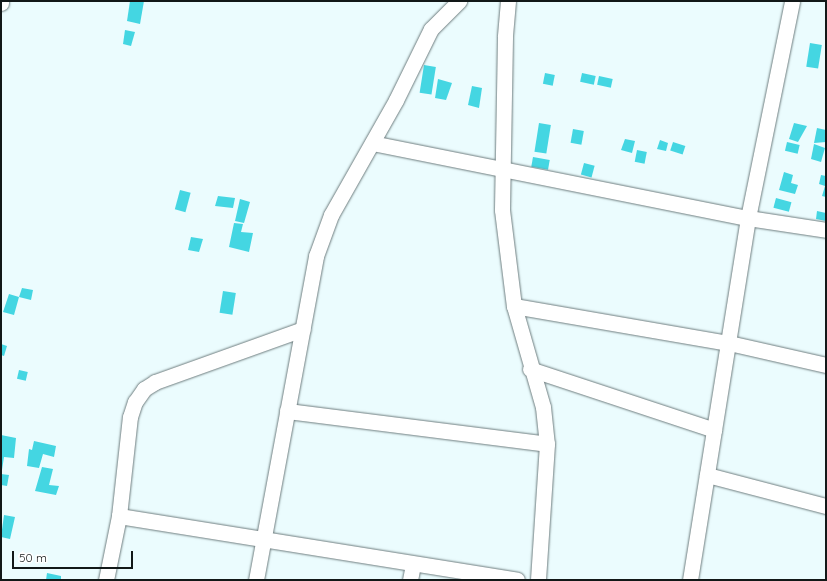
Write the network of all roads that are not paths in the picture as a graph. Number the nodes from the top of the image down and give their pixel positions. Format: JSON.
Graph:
{"nodes":[{"id":1,"x":459,"y":1,"type":"edge"},
{"id":2,"x":508,"y":1,"type":"edge"},
{"id":3,"x":792,"y":1,"type":"edge"},
{"id":4,"x":372,"y":143,"type":"junction"},
{"id":5,"x":504,"y":170,"type":"junction"},
{"id":6,"x":748,"y":218,"type":"junction"},
{"id":7,"x":826,"y":230,"type":"edge"},
{"id":8,"x":514,"y":306,"type":"junction"},
{"id":9,"x":303,"y":328,"type":"junction"},
{"id":10,"x":729,"y":343,"type":"junction"},
{"id":11,"x":826,"y":365,"type":"edge"},
{"id":12,"x":530,"y":369,"type":"junction"},
{"id":13,"x":287,"y":411,"type":"junction"},
{"id":14,"x":714,"y":430,"type":"junction"},
{"id":15,"x":547,"y":444,"type":"junction"},
{"id":16,"x":706,"y":475,"type":"junction"},
{"id":17,"x":826,"y":506,"type":"edge"},
{"id":18,"x":119,"y":516,"type":"junction"},
{"id":19,"x":262,"y":540,"type":"junction"},
{"id":20,"x":413,"y":564,"type":"junction"},
{"id":21,"x":106,"y":580,"type":"edge"},
{"id":22,"x":256,"y":580,"type":"edge"},
{"id":23,"x":410,"y":580,"type":"edge"},
{"id":24,"x":518,"y":580,"type":"edge"},
{"id":25,"x":538,"y":580,"type":"edge"},
{"id":26,"x":690,"y":580,"type":"edge"}],
"edges":[{"from":1,"to":4,"type":"street"},
{"from":2,"to":5,"type":"street"},
{"from":3,"to":6,"type":"street"},
{"from":4,"to":5,"type":"street"},
{"from":4,"to":9,"type":"street"},
{"from":5,"to":6,"type":"street"},
{"from":5,"to":8,"type":"street"},
{"from":6,"to":7,"type":"street"},
{"from":6,"to":10,"type":"street"},
{"from":8,"to":10,"type":"street"},
{"from":8,"to":12,"type":"street"},
{"from":9,"to":13,"type":"street"},
{"from":9,"to":18,"type":"street"},
{"from":10,"to":11,"type":"street"},
{"from":10,"to":14,"type":"street"},
{"from":12,"to":14,"type":"street"},
{"from":12,"to":15,"type":"street"},
{"from":13,"to":15,"type":"street"},
{"from":13,"to":19,"type":"street"},
{"from":14,"to":16,"type":"street"},
{"from":15,"to":25,"type":"street"},
{"from":16,"to":17,"type":"street"},
{"from":16,"to":26,"type":"street"},
{"from":18,"to":19,"type":"street"},
{"from":18,"to":21,"type":"street"},
{"from":19,"to":20,"type":"street"},
{"from":19,"to":22,"type":"street"},
{"from":20,"to":23,"type":"street"},
{"from":20,"to":24,"type":"street"}]}
